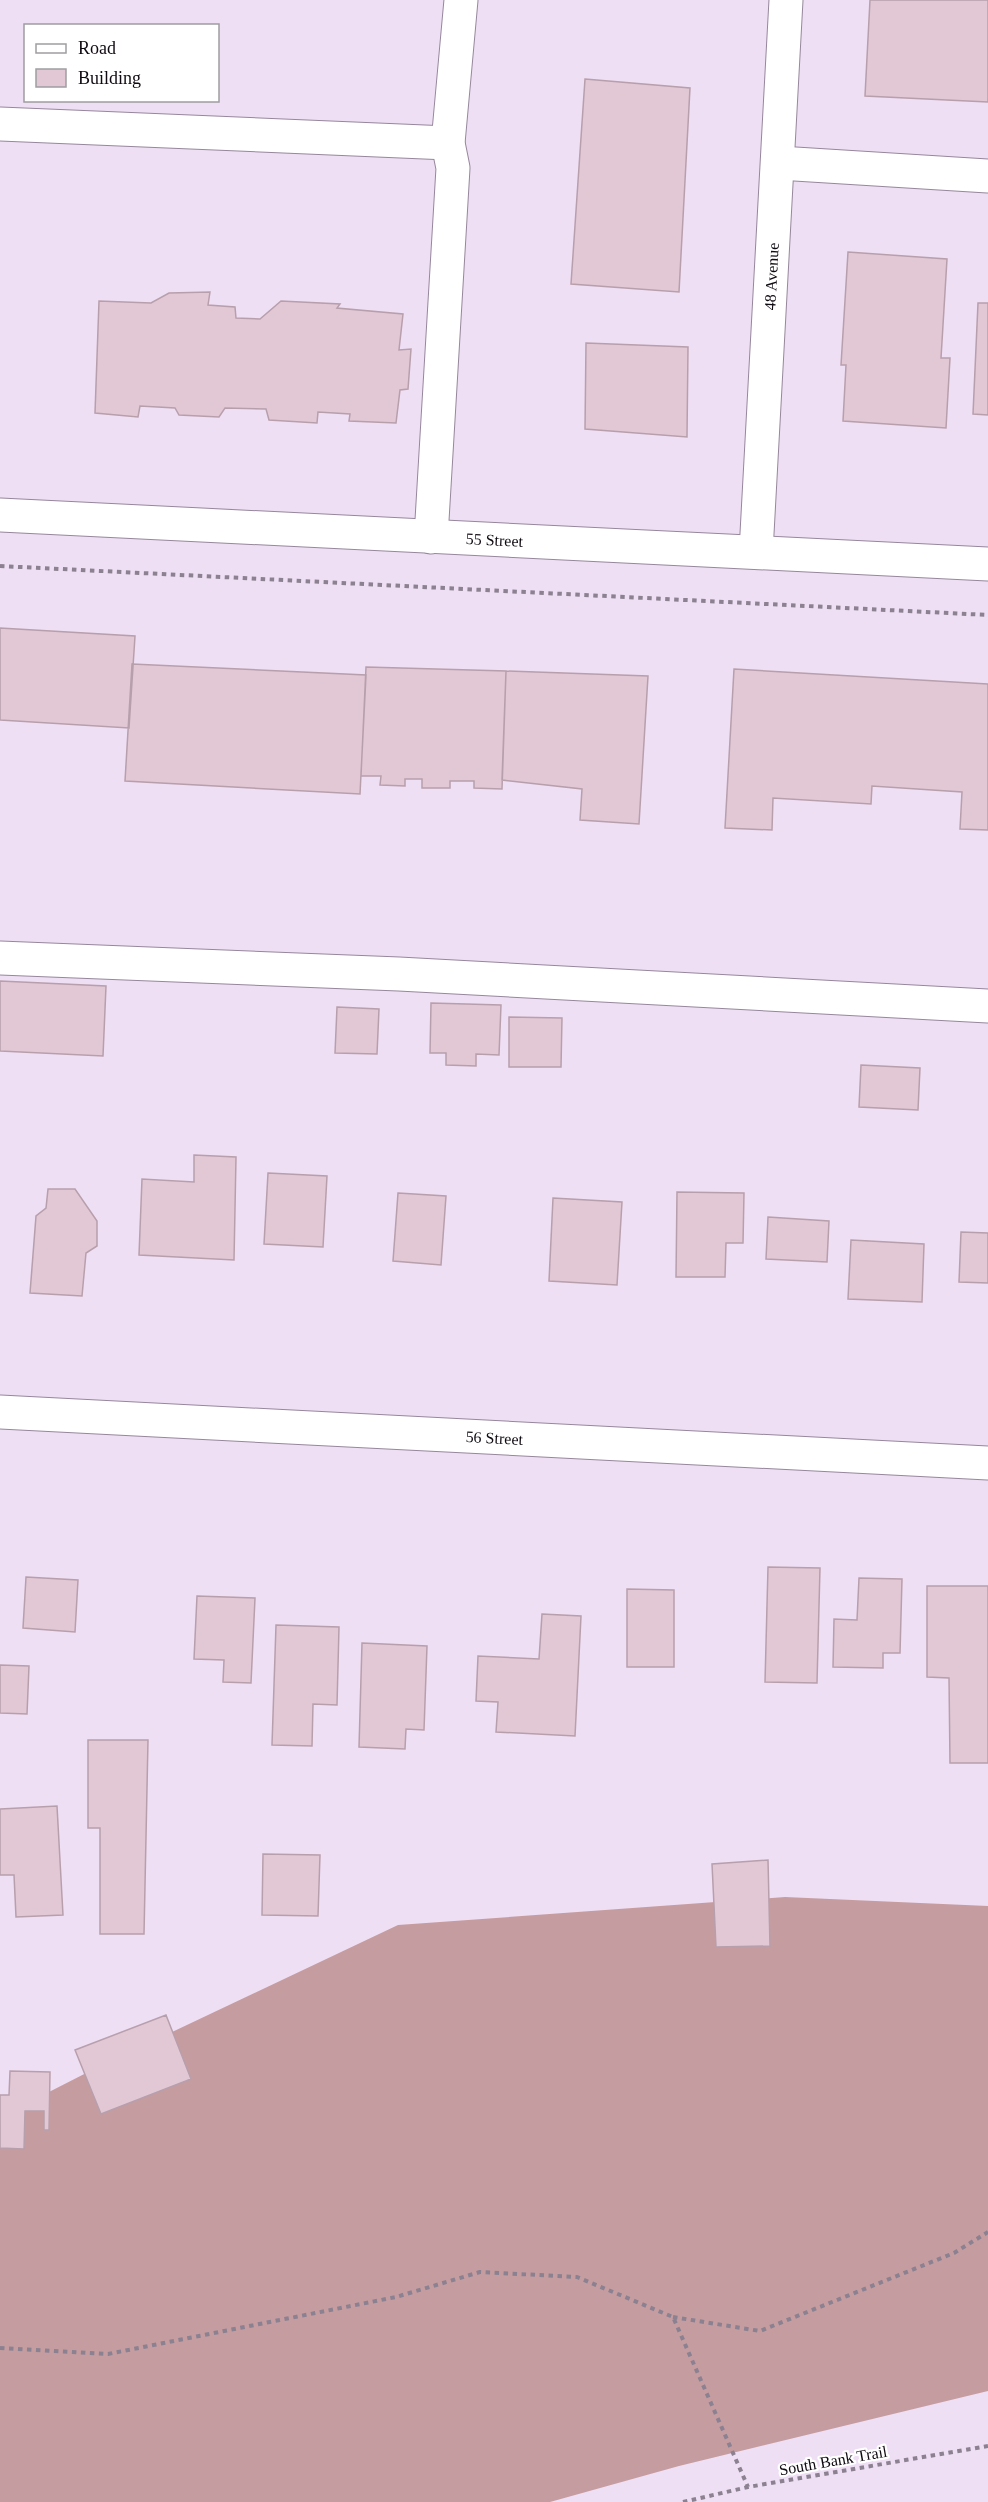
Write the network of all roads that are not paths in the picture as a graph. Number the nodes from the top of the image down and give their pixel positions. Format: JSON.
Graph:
{"nodes":[{"id":1,"x":461,"y":0,"type":"edge"},
{"id":2,"x":786,"y":0,"type":"edge"},
{"id":3,"x":0,"y":124,"type":"edge"},
{"id":4,"x":448,"y":143,"type":"junction"},
{"id":5,"x":778,"y":163,"type":"junction"},
{"id":6,"x":988,"y":176,"type":"edge"},
{"id":7,"x":0,"y":515,"type":"edge"},
{"id":8,"x":431,"y":537,"type":"junction"},
{"id":9,"x":756,"y":552,"type":"junction"},
{"id":10,"x":988,"y":564,"type":"edge"},
{"id":11,"x":0,"y":958,"type":"edge"},
{"id":12,"x":988,"y":1006,"type":"edge"},
{"id":13,"x":0,"y":1412,"type":"edge"},
{"id":14,"x":988,"y":1463,"type":"edge"}],
"edges":[{"from":1,"to":4,"type":"street"},
{"from":2,"to":5,"type":"street","name":"48 Avenue"},
{"from":3,"to":4,"type":"street"},
{"from":4,"to":8,"type":"street"},
{"from":5,"to":6,"type":"street"},
{"from":5,"to":9,"type":"street","name":"48 Avenue"},
{"from":7,"to":8,"type":"street","name":"55 Street"},
{"from":8,"to":9,"type":"street","name":"55 Street"},
{"from":9,"to":10,"type":"street","name":"55 Street"},
{"from":11,"to":12,"type":"street"},
{"from":13,"to":14,"type":"street","name":"56 Street"}]}
